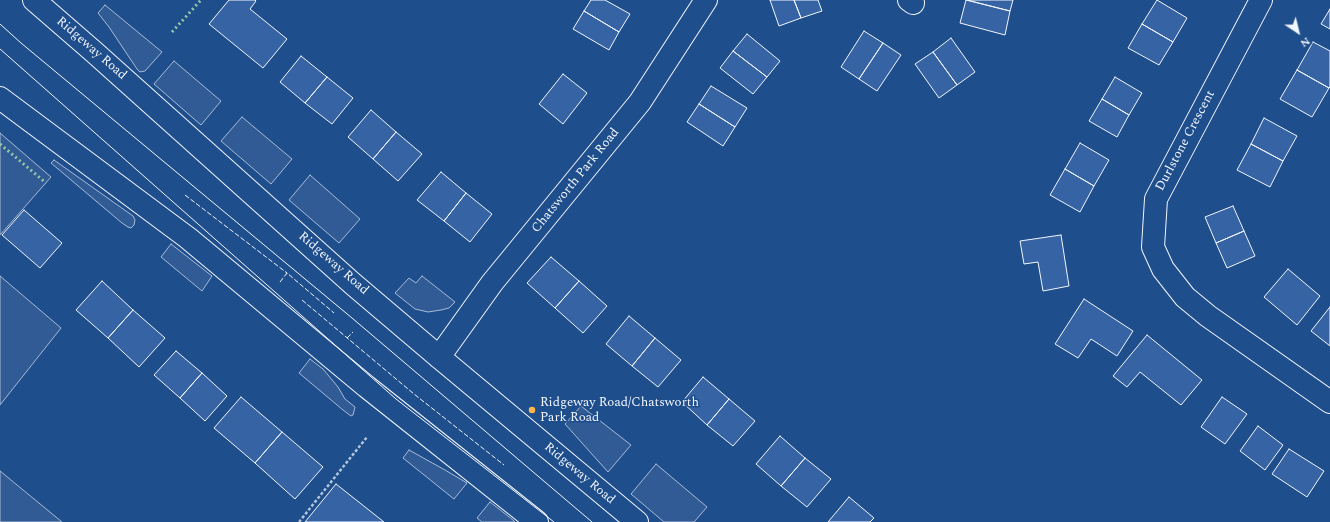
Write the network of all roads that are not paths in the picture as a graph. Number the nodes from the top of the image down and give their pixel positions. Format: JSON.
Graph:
{"nodes":[{"id":1,"x":34,"y":0,"type":"edge"},
{"id":2,"x":706,"y":0,"type":"edge"},
{"id":3,"x":1261,"y":0,"type":"edge"},
{"id":4,"x":0,"y":98,"type":"edge"},
{"id":5,"x":438,"y":357,"type":"junction"},
{"id":6,"x":1330,"y":402,"type":"edge"},
{"id":7,"x":537,"y":522,"type":"edge"},
{"id":8,"x":637,"y":522,"type":"edge"}],
"edges":[{"from":1,"to":5,"type":"main road","name":"Ridgeway Road"},
{"from":2,"to":5,"type":"main road","name":"Chatsworth Park Road"},
{"from":3,"to":6,"type":"main road","name":"Durlstone Crescent"},
{"from":4,"to":7,"type":"main road"},
{"from":5,"to":8,"type":"main road","name":"Ridgeway Road"}]}
